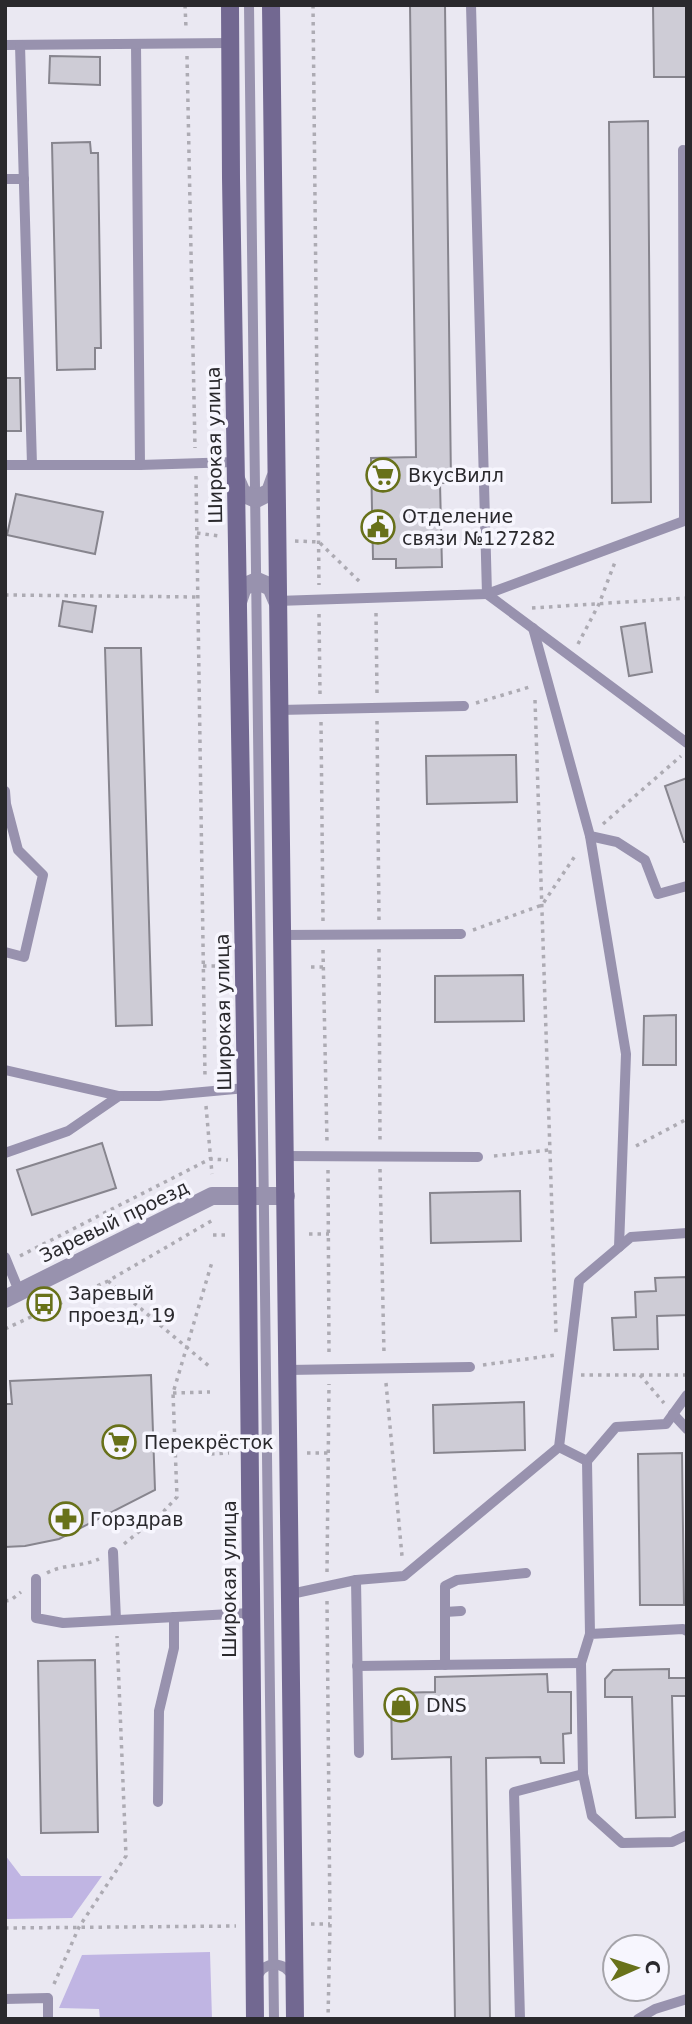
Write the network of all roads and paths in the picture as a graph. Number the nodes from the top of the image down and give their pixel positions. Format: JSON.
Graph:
{"nodes":[{"id":1,"x":185,"y":5,"type":"edge"},
{"id":2,"x":230,"y":5,"type":"edge"},
{"id":3,"x":249,"y":5,"type":"edge"},
{"id":4,"x":271,"y":5,"type":"edge"},
{"id":5,"x":313,"y":5,"type":"edge"},
{"id":6,"x":471,"y":5,"type":"edge"},
{"id":7,"x":187,"y":43,"type":"junction"},
{"id":8,"x":230,"y":43,"type":"junction"},
{"id":9,"x":136,"y":44,"type":"junction"},
{"id":10,"x":5,"y":45,"type":"edge"},
{"id":11,"x":20,"y":45,"type":"junction"},
{"id":12,"x":683,"y":150,"type":"dead end"},
{"id":13,"x":5,"y":179,"type":"edge"},
{"id":14,"x":24,"y":179,"type":"junction"},
{"id":15,"x":196,"y":463,"type":"junction"},
{"id":16,"x":5,"y":465,"type":"edge"},
{"id":17,"x":32,"y":465,"type":"junction"},
{"id":18,"x":140,"y":465,"type":"junction"},
{"id":19,"x":235,"y":471,"type":"junction"},
{"id":20,"x":275,"y":478,"type":"junction"},
{"id":21,"x":254,"y":498,"type":"junction"},
{"id":22,"x":197,"y":533,"type":"junction"},
{"id":23,"x":219,"y":536,"type":"dead end"},
{"id":24,"x":290,"y":541,"type":"dead end"},
{"id":25,"x":319,"y":542,"type":"junction"},
{"id":26,"x":622,"y":544,"type":"junction"},
{"id":27,"x":255,"y":582,"type":"junction"},
{"id":28,"x":487,"y":594,"type":"junction"},
{"id":29,"x":5,"y":595,"type":"edge"},
{"id":30,"x":199,"y":597,"type":"junction"},
{"id":31,"x":376,"y":598,"type":"junction"},
{"id":32,"x":687,"y":598,"type":"edge"},
{"id":33,"x":319,"y":600,"type":"junction"},
{"id":34,"x":277,"y":601,"type":"junction"},
{"id":35,"x":238,"y":602,"type":"junction"},
{"id":36,"x":599,"y":604,"type":"junction"},
{"id":37,"x":509,"y":610,"type":"junction"},
{"id":38,"x":533,"y":628,"type":"junction"},
{"id":39,"x":572,"y":657,"type":"junction"},
{"id":40,"x":464,"y":706,"type":"joint"},
{"id":41,"x":377,"y":708,"type":"junction"},
{"id":42,"x":320,"y":709,"type":"junction"},
{"id":43,"x":279,"y":710,"type":"junction"},
{"id":44,"x":687,"y":743,"type":"edge"},
{"id":45,"x":5,"y":791,"type":"edge"},
{"id":46,"x":590,"y":835,"type":"junction"},
{"id":47,"x":5,"y":847,"type":"edge"},
{"id":48,"x":18,"y":850,"type":"junction"},
{"id":49,"x":687,"y":886,"type":"edge"},
{"id":50,"x":379,"y":934,"type":"junction"},
{"id":51,"x":461,"y":934,"type":"dead end"},
{"id":52,"x":282,"y":935,"type":"junction"},
{"id":53,"x":323,"y":935,"type":"junction"},
{"id":54,"x":5,"y":952,"type":"edge"},
{"id":55,"x":204,"y":966,"type":"junction"},
{"id":56,"x":227,"y":966,"type":"dead end"},
{"id":57,"x":311,"y":967,"type":"dead end"},
{"id":58,"x":323,"y":967,"type":"junction"},
{"id":59,"x":5,"y":1070,"type":"edge"},
{"id":60,"x":246,"y":1088,"type":"junction"},
{"id":61,"x":205,"y":1092,"type":"junction"},
{"id":62,"x":119,"y":1096,"type":"junction"},
{"id":63,"x":687,"y":1119,"type":"edge"},
{"id":64,"x":550,"y":1150,"type":"junction"},
{"id":65,"x":5,"y":1153,"type":"edge"},
{"id":66,"x":624,"y":1154,"type":"junction"},
{"id":67,"x":285,"y":1156,"type":"junction"},
{"id":68,"x":380,"y":1156,"type":"junction"},
{"id":69,"x":327,"y":1157,"type":"junction"},
{"id":70,"x":478,"y":1157,"type":"joint"},
{"id":71,"x":210,"y":1159,"type":"junction"},
{"id":72,"x":230,"y":1160,"type":"dead end"},
{"id":73,"x":212,"y":1174,"type":"dead end"},
{"id":74,"x":286,"y":1196,"type":"junction"},
{"id":75,"x":256,"y":1197,"type":"junction"},
{"id":76,"x":213,"y":1220,"type":"dead end"},
{"id":77,"x":687,"y":1233,"type":"edge"},
{"id":78,"x":309,"y":1234,"type":"dead end"},
{"id":79,"x":329,"y":1234,"type":"junction"},
{"id":80,"x":213,"y":1235,"type":"dead end"},
{"id":81,"x":229,"y":1235,"type":"dead end"},
{"id":82,"x":619,"y":1247,"type":"junction"},
{"id":83,"x":6,"y":1260,"type":"edge"},
{"id":84,"x":212,"y":1262,"type":"dead end"},
{"id":85,"x":108,"y":1281,"type":"junction"},
{"id":86,"x":12,"y":1295,"type":"edge"},
{"id":87,"x":5,"y":1329,"type":"edge"},
{"id":88,"x":556,"y":1341,"type":"dead end"},
{"id":89,"x":187,"y":1347,"type":"junction"},
{"id":90,"x":556,"y":1354,"type":"dead end"},
{"id":91,"x":210,"y":1367,"type":"dead end"},
{"id":92,"x":470,"y":1367,"type":"joint"},
{"id":93,"x":329,"y":1368,"type":"junction"},
{"id":94,"x":385,"y":1368,"type":"junction"},
{"id":95,"x":288,"y":1370,"type":"junction"},
{"id":96,"x":568,"y":1375,"type":"junction"},
{"id":97,"x":640,"y":1375,"type":"junction"},
{"id":98,"x":687,"y":1375,"type":"edge"},
{"id":99,"x":210,"y":1392,"type":"dead end"},
{"id":100,"x":173,"y":1393,"type":"junction"},
{"id":101,"x":687,"y":1395,"type":"edge"},
{"id":102,"x":673,"y":1414,"type":"junction"},
{"id":103,"x":687,"y":1429,"type":"edge"},
{"id":104,"x":559,"y":1447,"type":"junction"},
{"id":105,"x":229,"y":1453,"type":"dead end"},
{"id":106,"x":304,"y":1453,"type":"dead end"},
{"id":107,"x":329,"y":1453,"type":"junction"},
{"id":108,"x":211,"y":1454,"type":"dead end"},
{"id":109,"x":587,"y":1461,"type":"junction"},
{"id":110,"x":113,"y":1552,"type":"junction"},
{"id":111,"x":55,"y":1568,"type":"dead end"},
{"id":112,"x":526,"y":1573,"type":"dead end"},
{"id":113,"x":404,"y":1576,"type":"junction"},
{"id":114,"x":36,"y":1578,"type":"dead end"},
{"id":115,"x":356,"y":1580,"type":"junction"},
{"id":116,"x":327,"y":1587,"type":"junction"},
{"id":117,"x":291,"y":1594,"type":"junction"},
{"id":118,"x":461,"y":1611,"type":"dead end"},
{"id":119,"x":445,"y":1612,"type":"junction"},
{"id":120,"x":250,"y":1613,"type":"junction"},
{"id":121,"x":174,"y":1617,"type":"junction"},
{"id":122,"x":116,"y":1620,"type":"junction"},
{"id":123,"x":686,"y":1628,"type":"edge"},
{"id":124,"x":590,"y":1634,"type":"junction"},
{"id":125,"x":581,"y":1663,"type":"junction"},
{"id":126,"x":445,"y":1665,"type":"junction"},
{"id":127,"x":358,"y":1666,"type":"junction"},
{"id":128,"x":359,"y":1753,"type":"dead end"},
{"id":129,"x":583,"y":1774,"type":"junction"},
{"id":130,"x":158,"y":1802,"type":"dead end"},
{"id":131,"x":687,"y":1835,"type":"edge"},
{"id":132,"x":310,"y":1924,"type":"dead end"},
{"id":133,"x":330,"y":1924,"type":"junction"},
{"id":134,"x":236,"y":1926,"type":"dead end"},
{"id":135,"x":79,"y":1927,"type":"junction"},
{"id":136,"x":5,"y":1928,"type":"edge"},
{"id":137,"x":273,"y":1964,"type":"junction"},
{"id":138,"x":295,"y":1983,"type":"junction"},
{"id":139,"x":255,"y":1984,"type":"junction"},
{"id":140,"x":48,"y":1998,"type":"junction"},
{"id":141,"x":5,"y":1999,"type":"edge"},
{"id":142,"x":687,"y":1999,"type":"edge"},
{"id":143,"x":48,"y":2019,"type":"edge"},
{"id":144,"x":256,"y":2019,"type":"edge"},
{"id":145,"x":274,"y":2019,"type":"edge"},
{"id":146,"x":295,"y":2019,"type":"edge"},
{"id":147,"x":328,"y":2019,"type":"edge"},
{"id":148,"x":520,"y":2019,"type":"edge"},
{"id":149,"x":638,"y":2019,"type":"edge"}],
"edges":[{"from":1,"to":7,"type":"path"},
{"from":2,"to":8,"type":"main road","name":"Широкая улица"},
{"from":3,"to":21,"type":"lane","name":"Широкая улица"},
{"from":4,"to":20,"type":"main road"},
{"from":5,"to":25,"type":"path"},
{"from":6,"to":28,"type":"lane"},
{"from":7,"to":8,"type":"lane"},
{"from":7,"to":9,"type":"lane"},
{"from":7,"to":15,"type":"path"},
{"from":8,"to":19,"type":"main road","name":"Широкая улица"},
{"from":9,"to":11,"type":"lane"},
{"from":9,"to":18,"type":"lane"},
{"from":10,"to":11,"type":"lane"},
{"from":11,"to":14,"type":"lane"},
{"from":12,"to":26,"type":"lane"},
{"from":13,"to":14,"type":"lane"},
{"from":14,"to":17,"type":"lane"},
{"from":15,"to":18,"type":"lane"},
{"from":15,"to":19,"type":"lane"},
{"from":15,"to":22,"type":"path"},
{"from":16,"to":17,"type":"lane"},
{"from":17,"to":18,"type":"lane"},
{"from":19,"to":21,"type":"street"},
{"from":19,"to":35,"type":"main road","name":"Широкая улица"},
{"from":20,"to":21,"type":"street"},
{"from":20,"to":34,"type":"main road"},
{"from":21,"to":27,"type":"lane","name":"Широкая улица"},
{"from":22,"to":23,"type":"path"},
{"from":22,"to":30,"type":"path"},
{"from":24,"to":25,"type":"path"},
{"from":25,"to":31,"type":"path"},
{"from":25,"to":33,"type":"path"},
{"from":26,"to":28,"type":"lane"},
{"from":26,"to":36,"type":"path"},
{"from":27,"to":34,"type":"street"},
{"from":27,"to":35,"type":"street"},
{"from":27,"to":75,"type":"lane","name":"Широкая улица"},
{"from":28,"to":31,"type":"lane"},
{"from":28,"to":37,"type":"lane"},
{"from":29,"to":30,"type":"path"},
{"from":30,"to":55,"type":"path"},
{"from":31,"to":33,"type":"lane"},
{"from":31,"to":41,"type":"path"},
{"from":32,"to":36,"type":"path"},
{"from":33,"to":34,"type":"lane"},
{"from":33,"to":42,"type":"path"},
{"from":34,"to":43,"type":"main road"},
{"from":35,"to":60,"type":"main road","name":"Широкая улица"},
{"from":36,"to":37,"type":"path"},
{"from":36,"to":39,"type":"path"},
{"from":37,"to":38,"type":"lane"},
{"from":38,"to":39,"type":"lane"},
{"from":38,"to":46,"type":"lane"},
{"from":39,"to":44,"type":"lane"},
{"from":40,"to":41,"type":"lane"},
{"from":40,"to":64,"type":"path"},
{"from":41,"to":42,"type":"lane"},
{"from":41,"to":50,"type":"path"},
{"from":42,"to":43,"type":"lane"},
{"from":42,"to":53,"type":"path"},
{"from":43,"to":52,"type":"main road"},
{"from":45,"to":48,"type":"lane"},
{"from":46,"to":49,"type":"lane"},
{"from":46,"to":66,"type":"lane"},
{"from":47,"to":48,"type":"lane"},
{"from":48,"to":54,"type":"lane"},
{"from":50,"to":51,"type":"lane"},
{"from":50,"to":53,"type":"lane"},
{"from":50,"to":68,"type":"path"},
{"from":52,"to":53,"type":"lane"},
{"from":52,"to":67,"type":"main road"},
{"from":53,"to":58,"type":"path"},
{"from":55,"to":56,"type":"path"},
{"from":55,"to":61,"type":"path"},
{"from":57,"to":58,"type":"path"},
{"from":58,"to":69,"type":"path"},
{"from":59,"to":62,"type":"lane"},
{"from":60,"to":61,"type":"lane"},
{"from":60,"to":75,"type":"main road","name":"Широкая улица"},
{"from":61,"to":62,"type":"lane"},
{"from":61,"to":71,"type":"path"},
{"from":62,"to":65,"type":"lane"},
{"from":63,"to":66,"type":"path"},
{"from":64,"to":70,"type":"path"},
{"from":64,"to":88,"type":"path"},
{"from":66,"to":82,"type":"lane"},
{"from":67,"to":69,"type":"lane"},
{"from":67,"to":74,"type":"main road"},
{"from":68,"to":69,"type":"lane"},
{"from":68,"to":70,"type":"lane"},
{"from":68,"to":94,"type":"path"},
{"from":69,"to":79,"type":"path"},
{"from":71,"to":72,"type":"path"},
{"from":71,"to":73,"type":"path"},
{"from":71,"to":83,"type":"path"},
{"from":74,"to":75,"type":"street","name":"Заревый проезд"},
{"from":74,"to":95,"type":"main road"},
{"from":75,"to":86,"type":"street","name":"Заревый проезд"},
{"from":75,"to":120,"type":"main road","name":"Широкая улица"},
{"from":75,"to":137,"type":"lane","name":"Широкая улица"},
{"from":76,"to":85,"type":"path"},
{"from":77,"to":82,"type":"lane"},
{"from":78,"to":79,"type":"path"},
{"from":79,"to":93,"type":"path"},
{"from":80,"to":81,"type":"path"},
{"from":82,"to":96,"type":"lane"},
{"from":83,"to":86,"type":"lane"},
{"from":84,"to":89,"type":"path"},
{"from":85,"to":87,"type":"path"},
{"from":85,"to":89,"type":"path"},
{"from":89,"to":91,"type":"path"},
{"from":89,"to":100,"type":"path"},
{"from":90,"to":92,"type":"path"},
{"from":92,"to":94,"type":"lane"},
{"from":93,"to":94,"type":"lane"},
{"from":93,"to":95,"type":"lane"},
{"from":93,"to":107,"type":"path"},
{"from":94,"to":113,"type":"path"},
{"from":95,"to":117,"type":"main road"},
{"from":96,"to":97,"type":"path"},
{"from":96,"to":104,"type":"lane"},
{"from":97,"to":98,"type":"path"},
{"from":97,"to":102,"type":"path"},
{"from":99,"to":100,"type":"path"},
{"from":100,"to":110,"type":"path"},
{"from":101,"to":102,"type":"lane"},
{"from":102,"to":103,"type":"lane"},
{"from":102,"to":109,"type":"lane"},
{"from":104,"to":109,"type":"lane"},
{"from":104,"to":113,"type":"lane"},
{"from":105,"to":108,"type":"path"},
{"from":106,"to":107,"type":"path"},
{"from":107,"to":116,"type":"path"},
{"from":109,"to":124,"type":"lane"},
{"from":110,"to":111,"type":"path"},
{"from":110,"to":122,"type":"lane"},
{"from":112,"to":119,"type":"lane"},
{"from":113,"to":115,"type":"lane"},
{"from":114,"to":122,"type":"lane"},
{"from":115,"to":116,"type":"lane"},
{"from":115,"to":127,"type":"lane"},
{"from":116,"to":117,"type":"lane"},
{"from":116,"to":133,"type":"path"},
{"from":117,"to":138,"type":"main road"},
{"from":118,"to":119,"type":"lane"},
{"from":119,"to":126,"type":"lane"},
{"from":120,"to":121,"type":"lane"},
{"from":120,"to":139,"type":"main road","name":"Широкая улица"},
{"from":121,"to":122,"type":"lane"},
{"from":121,"to":130,"type":"lane"},
{"from":122,"to":135,"type":"path"},
{"from":123,"to":124,"type":"lane"},
{"from":124,"to":125,"type":"lane"},
{"from":125,"to":126,"type":"lane"},
{"from":125,"to":129,"type":"lane"},
{"from":126,"to":127,"type":"lane"},
{"from":127,"to":128,"type":"lane"},
{"from":129,"to":131,"type":"lane"},
{"from":129,"to":148,"type":"lane"},
{"from":132,"to":133,"type":"path"},
{"from":133,"to":147,"type":"path"},
{"from":134,"to":135,"type":"path"},
{"from":135,"to":136,"type":"path"},
{"from":135,"to":140,"type":"path"},
{"from":137,"to":138,"type":"lane"},
{"from":137,"to":139,"type":"lane"},
{"from":137,"to":145,"type":"lane","name":"Широкая улица"},
{"from":138,"to":146,"type":"main road"},
{"from":139,"to":144,"type":"main road","name":"Широкая улица"},
{"from":140,"to":141,"type":"lane"},
{"from":140,"to":143,"type":"lane"},
{"from":142,"to":149,"type":"lane"}]}
